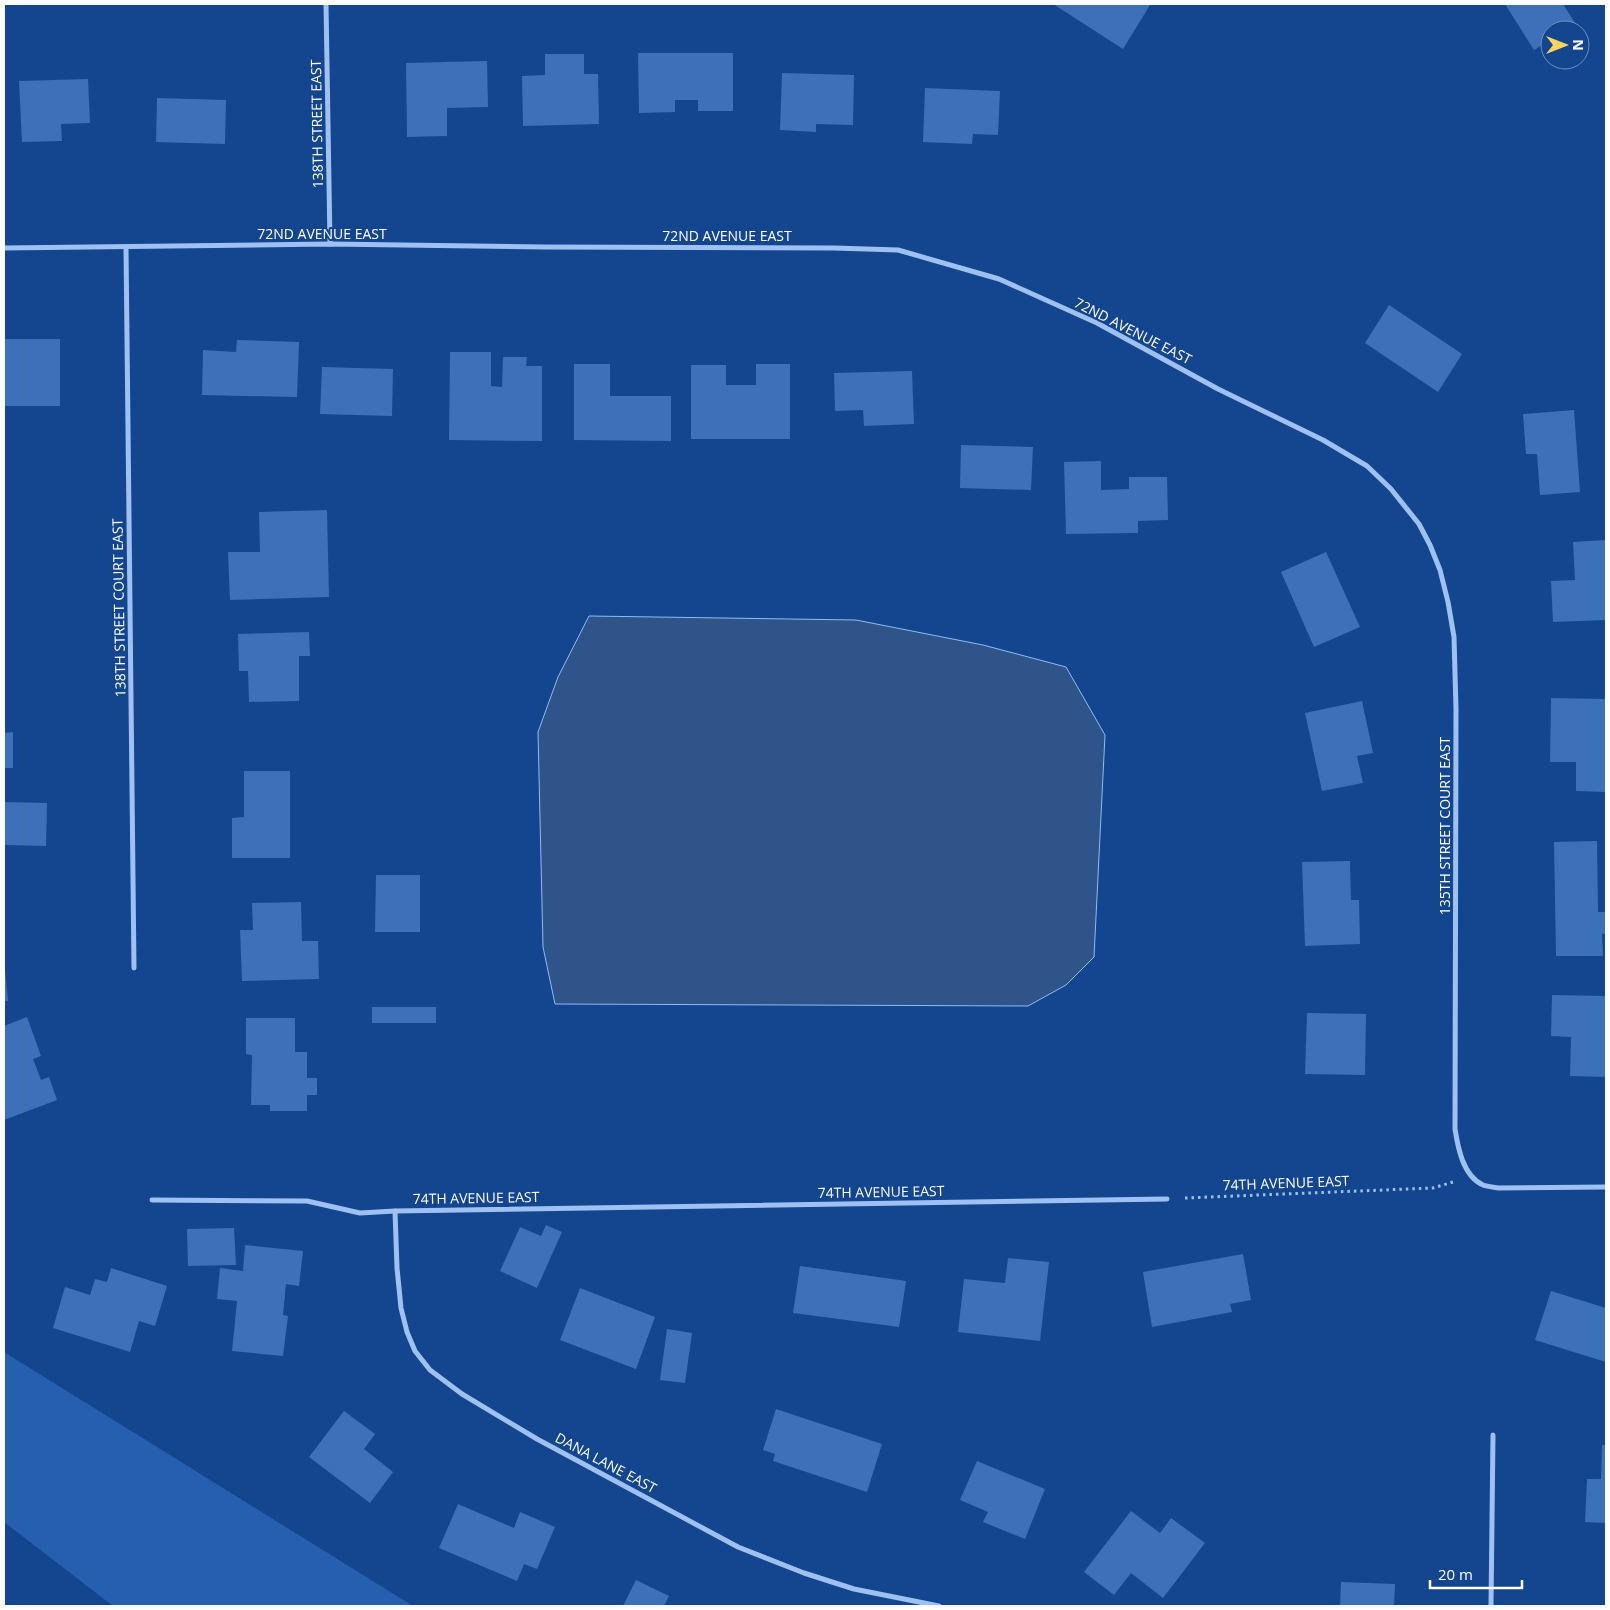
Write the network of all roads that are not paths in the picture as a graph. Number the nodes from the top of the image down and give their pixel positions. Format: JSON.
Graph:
{"nodes":[{"id":1,"x":326,"y":4,"type":"edge"},
{"id":2,"x":330,"y":244,"type":"junction"},
{"id":3,"x":4,"y":248,"type":"edge"},
{"id":4,"x":126,"y":248,"type":"junction"},
{"id":5,"x":1391,"y":489,"type":"joint"},
{"id":6,"x":134,"y":968,"type":"dead end"},
{"id":7,"x":1606,"y":1187,"type":"edge"},
{"id":8,"x":1167,"y":1199,"type":"road end"},
{"id":9,"x":152,"y":1200,"type":"dead end"},
{"id":10,"x":395,"y":1211,"type":"junction"},
{"id":11,"x":1493,"y":1435,"type":"dead end"},
{"id":12,"x":939,"y":1606,"type":"edge"},
{"id":13,"x":1491,"y":1606,"type":"edge"}],
"edges":[{"from":1,"to":2,"type":"street","name":"138TH STREET EAST"},
{"from":2,"to":4,"type":"street","name":"72ND AVENUE EAST"},
{"from":2,"to":5,"type":"street","name":"72ND AVENUE EAST"},
{"from":3,"to":4,"type":"street","name":"72ND AVENUE EAST"},
{"from":4,"to":6,"type":"street","name":"138TH STREET COURT EAST"},
{"from":5,"to":7,"type":"street","name":"135TH STREET COURT EAST"},
{"from":8,"to":10,"type":"street","name":"74TH AVENUE EAST"},
{"from":9,"to":10,"type":"street","name":"74TH AVENUE EAST"},
{"from":10,"to":12,"type":"street","name":"DANA LANE EAST"},
{"from":11,"to":13,"type":"street"}]}
